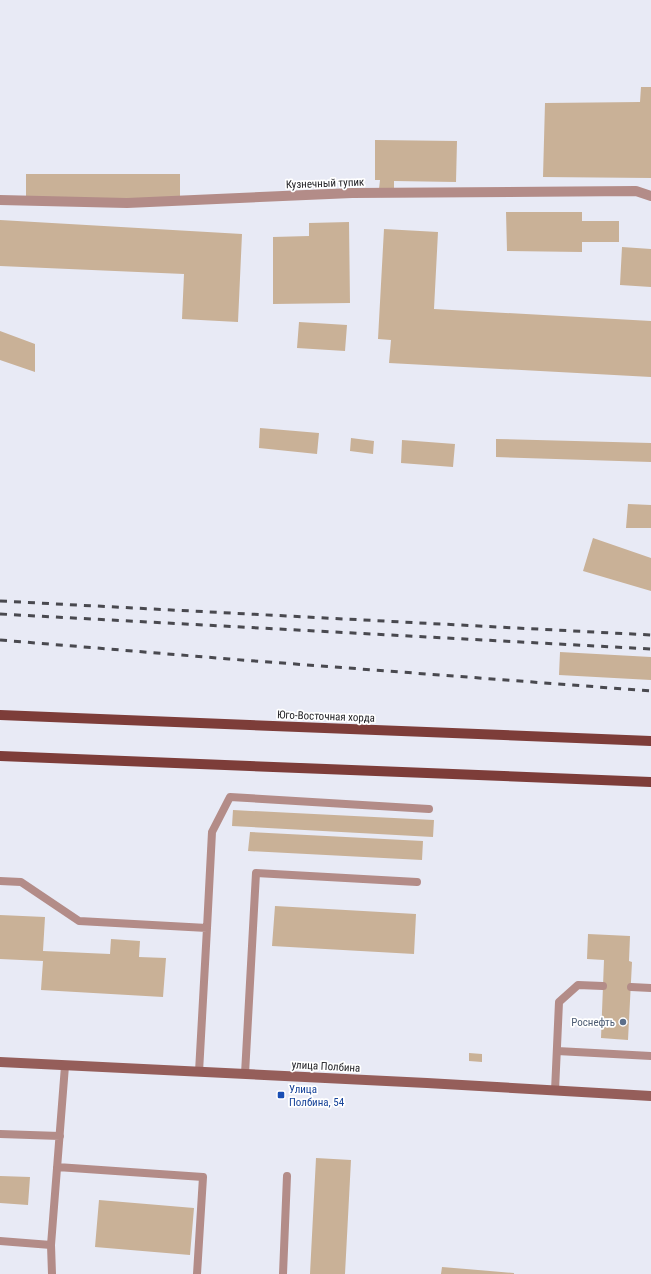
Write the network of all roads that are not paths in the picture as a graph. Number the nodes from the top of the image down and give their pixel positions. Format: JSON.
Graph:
{"nodes":[{"id":1,"x":651,"y":196,"type":"edge"},
{"id":2,"x":0,"y":200,"type":"edge"},
{"id":3,"x":0,"y":715,"type":"edge"},
{"id":4,"x":651,"y":741,"type":"edge"},
{"id":5,"x":0,"y":756,"type":"edge"},
{"id":6,"x":651,"y":782,"type":"edge"},
{"id":7,"x":429,"y":809,"type":"dead end"},
{"id":8,"x":0,"y":881,"type":"edge"},
{"id":9,"x":417,"y":882,"type":"dead end"},
{"id":10,"x":207,"y":928,"type":"junction"},
{"id":11,"x":603,"y":986,"type":"dead end"},
{"id":12,"x":631,"y":987,"type":"dead end"},
{"id":13,"x":651,"y":988,"type":"edge"},
{"id":14,"x":557,"y":1051,"type":"junction"},
{"id":15,"x":651,"y":1056,"type":"edge"},
{"id":16,"x":0,"y":1062,"type":"edge"},
{"id":17,"x":65,"y":1066,"type":"junction"},
{"id":18,"x":199,"y":1072,"type":"junction"},
{"id":19,"x":245,"y":1074,"type":"junction"},
{"id":20,"x":555,"y":1091,"type":"junction"},
{"id":21,"x":651,"y":1096,"type":"edge"},
{"id":22,"x":0,"y":1134,"type":"edge"},
{"id":23,"x":60,"y":1136,"type":"junction"},
{"id":24,"x":57,"y":1167,"type":"junction"},
{"id":25,"x":288,"y":1176,"type":"dead end"},
{"id":26,"x":0,"y":1241,"type":"edge"},
{"id":27,"x":51,"y":1245,"type":"junction"},
{"id":28,"x":52,"y":1274,"type":"edge"},
{"id":29,"x":196,"y":1274,"type":"edge"},
{"id":30,"x":283,"y":1274,"type":"edge"}],
"edges":[{"from":1,"to":2,"type":"street","name":"Кузнечный тупик"},
{"from":3,"to":4,"type":"main road","name":"Юго-Восточная хорда"},
{"from":5,"to":6,"type":"main road"},
{"from":7,"to":10,"type":"lane"},
{"from":8,"to":10,"type":"lane"},
{"from":9,"to":19,"type":"lane"},
{"from":10,"to":18,"type":"lane"},
{"from":11,"to":14,"type":"lane"},
{"from":12,"to":13,"type":"lane"},
{"from":14,"to":15,"type":"lane"},
{"from":14,"to":20,"type":"lane"},
{"from":16,"to":17,"type":"main road","name":"улица Полбина"},
{"from":17,"to":18,"type":"main road","name":"улица Полбина"},
{"from":17,"to":23,"type":"lane"},
{"from":18,"to":19,"type":"main road","name":"улица Полбина"},
{"from":19,"to":20,"type":"main road","name":"улица Полбина"},
{"from":20,"to":21,"type":"main road","name":"улица Полбина"},
{"from":22,"to":23,"type":"lane"},
{"from":23,"to":24,"type":"lane"},
{"from":24,"to":27,"type":"lane"},
{"from":24,"to":29,"type":"lane"},
{"from":25,"to":30,"type":"lane"},
{"from":26,"to":27,"type":"lane"},
{"from":27,"to":28,"type":"lane"}]}
